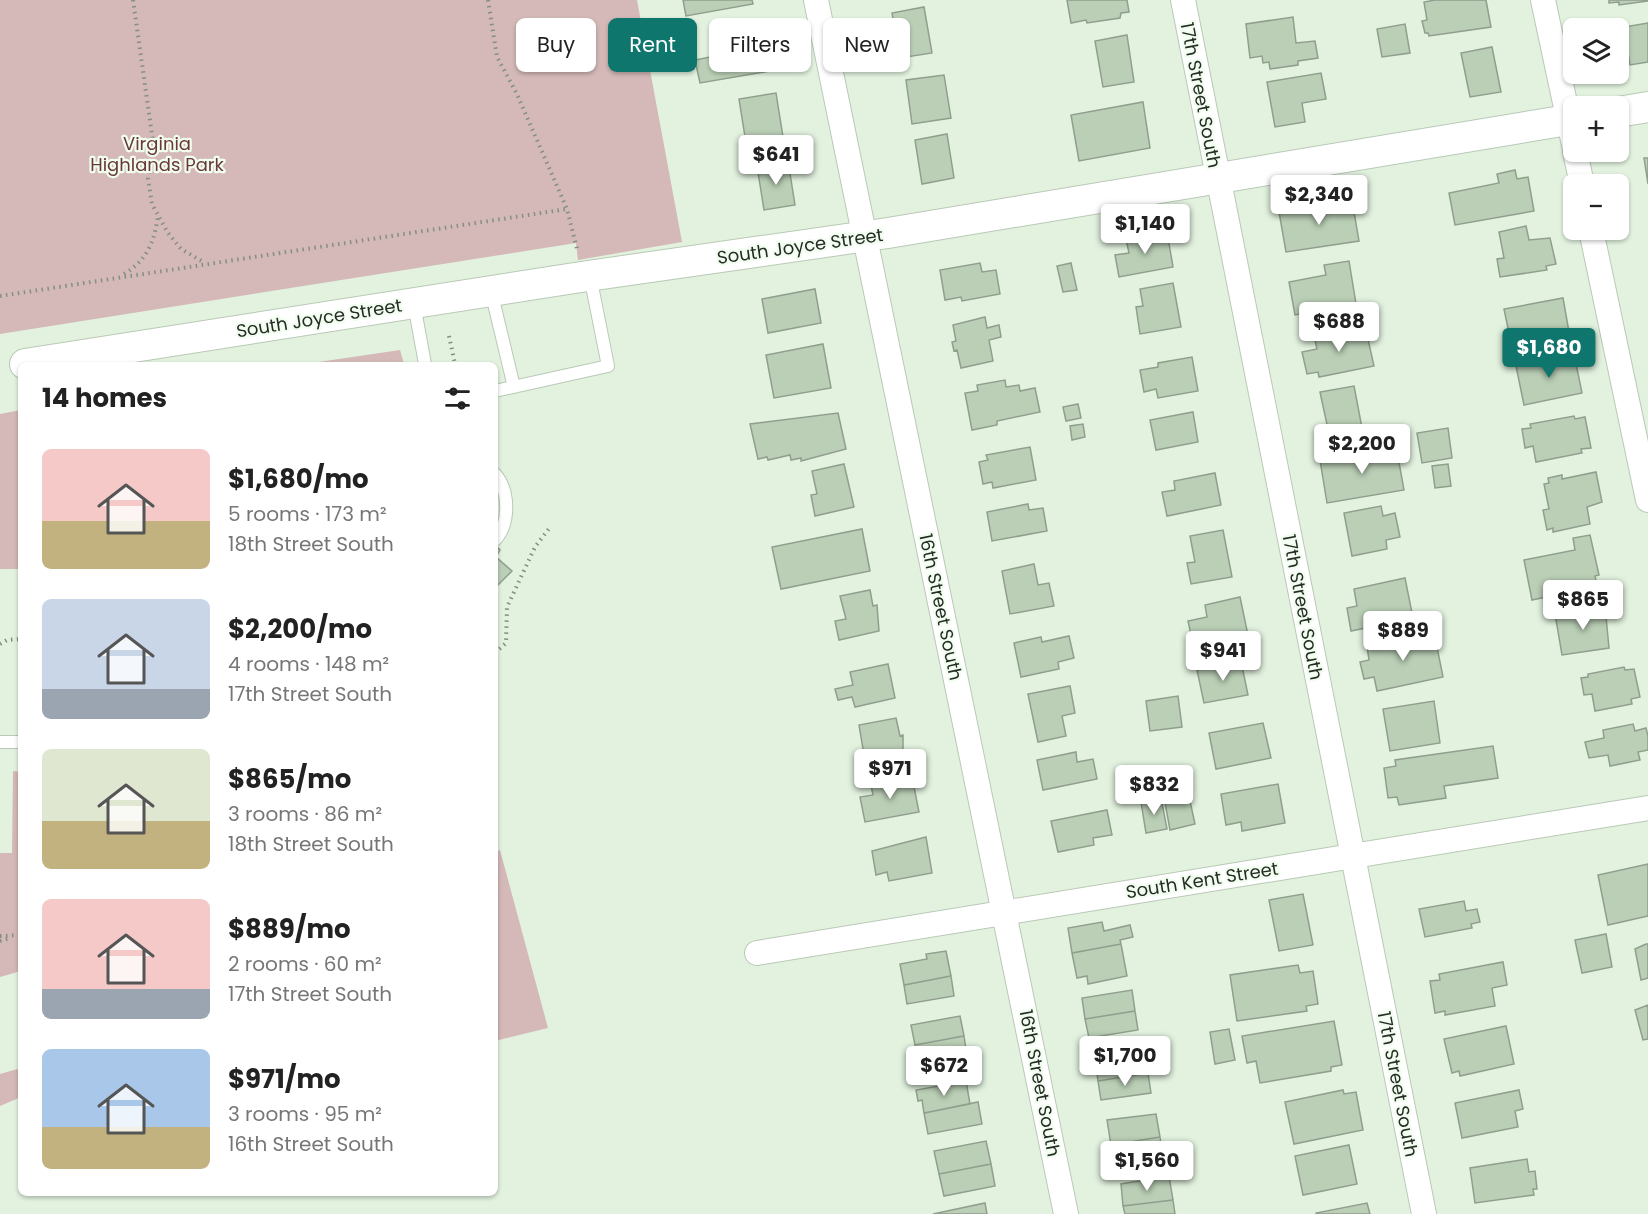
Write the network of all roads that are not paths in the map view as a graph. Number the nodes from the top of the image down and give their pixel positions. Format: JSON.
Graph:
{"nodes":[{"id":1,"x":816,"y":0,"type":"edge"},
{"id":2,"x":1183,"y":0,"type":"edge"},
{"id":3,"x":1543,"y":0,"type":"edge"},
{"id":4,"x":1565,"y":96,"type":"edge"},
{"id":5,"x":1648,"y":107,"type":"edge"},
{"id":6,"x":1629,"y":110,"type":"edge"},
{"id":7,"x":1563,"y":129,"type":"edge"},
{"id":8,"x":1218,"y":179,"type":"junction"},
{"id":9,"x":863,"y":237,"type":"junction"},
{"id":10,"x":1593,"y":240,"type":"edge"},
{"id":11,"x":583,"y":264,"type":"junction"},
{"id":12,"x":491,"y":291,"type":"junction"},
{"id":13,"x":414,"y":304,"type":"junction"},
{"id":14,"x":42,"y":362,"type":"edge"},
{"id":15,"x":425,"y":362,"type":"edge"},
{"id":16,"x":18,"y":366,"type":"edge"},
{"id":17,"x":0,"y":368,"type":"edge"},
{"id":18,"x":514,"y":387,"type":"junction"},
{"id":19,"x":498,"y":390,"type":"edge"},
{"id":20,"x":498,"y":477,"type":"edge"},
{"id":21,"x":1648,"y":500,"type":"edge"},
{"id":22,"x":498,"y":537,"type":"edge"},
{"id":23,"x":0,"y":742,"type":"edge"},
{"id":24,"x":18,"y":742,"type":"edge"},
{"id":25,"x":1648,"y":808,"type":"edge"},
{"id":26,"x":1352,"y":856,"type":"junction"},
{"id":27,"x":1006,"y":912,"type":"junction"},
{"id":28,"x":757,"y":953,"type":"dead end"},
{"id":29,"x":1066,"y":1214,"type":"edge"},
{"id":30,"x":1425,"y":1214,"type":"edge"}],
"edges":[{"from":1,"to":9,"type":"street","name":"16th Street South"},
{"from":2,"to":8,"type":"street","name":"17th Street South"},
{"from":3,"to":4,"type":"street"},
{"from":5,"to":6,"type":"street"},
{"from":7,"to":8,"type":"street","name":"South Joyce Street"},
{"from":8,"to":9,"type":"street","name":"South Joyce Street"},
{"from":8,"to":26,"type":"street","name":"17th Street South"},
{"from":9,"to":11,"type":"street","name":"South Joyce Street"},
{"from":9,"to":27,"type":"street","name":"16th Street South"},
{"from":10,"to":21,"type":"street"},
{"from":11,"to":12,"type":"street","name":"South Joyce Street"},
{"from":11,"to":18,"type":"lane"},
{"from":12,"to":13,"type":"street","name":"South Joyce Street"},
{"from":12,"to":18,"type":"lane"},
{"from":13,"to":14,"type":"street","name":"South Joyce Street"},
{"from":13,"to":15,"type":"lane"},
{"from":16,"to":17,"type":"street","name":"South Joyce Street"},
{"from":18,"to":19,"type":"lane"},
{"from":20,"to":22,"type":"lane"},
{"from":23,"to":24,"type":"lane"},
{"from":25,"to":26,"type":"street","name":"South Kent Street"},
{"from":26,"to":27,"type":"street","name":"South Kent Street"},
{"from":26,"to":30,"type":"street","name":"17th Street South"},
{"from":27,"to":28,"type":"street","name":"South Kent Street"},
{"from":27,"to":29,"type":"street","name":"16th Street South"}]}
